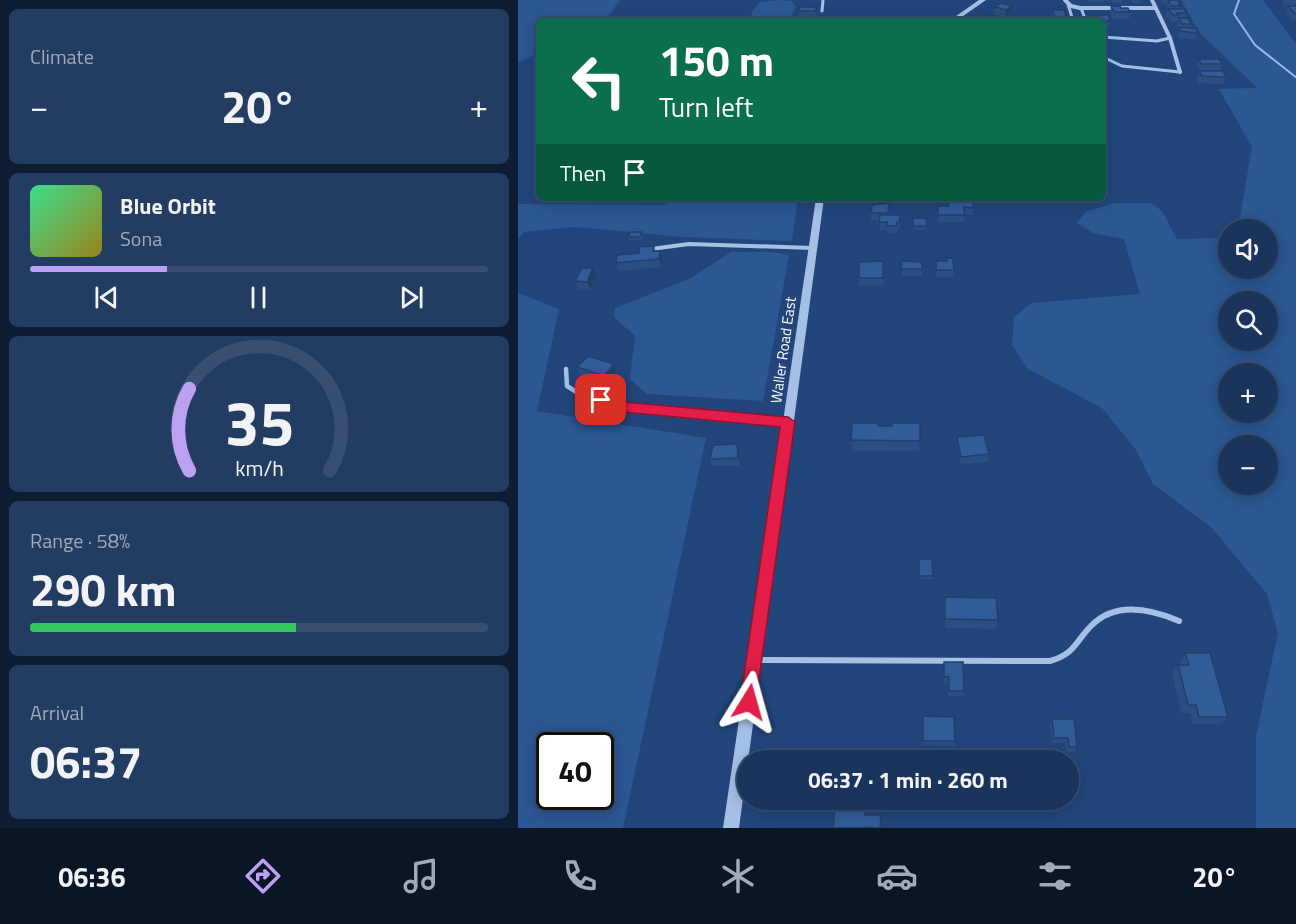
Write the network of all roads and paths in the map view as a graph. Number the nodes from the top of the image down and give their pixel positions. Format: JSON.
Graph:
{"nodes":[{"id":1,"x":823,"y":0,"type":"edge"},
{"id":2,"x":983,"y":0,"type":"edge"},
{"id":3,"x":1065,"y":0,"type":"edge"},
{"id":4,"x":1152,"y":0,"type":"edge"},
{"id":5,"x":1070,"y":5,"type":"junction"},
{"id":6,"x":1081,"y":8,"type":"junction"},
{"id":7,"x":1155,"y":8,"type":"junction"},
{"id":8,"x":822,"y":11,"type":"dead end"},
{"id":9,"x":956,"y":18,"type":"edge"},
{"id":10,"x":1072,"y":18,"type":"edge"},
{"id":11,"x":1085,"y":18,"type":"edge"},
{"id":12,"x":1106,"y":37,"type":"edge"},
{"id":13,"x":1170,"y":38,"type":"junction"},
{"id":14,"x":1106,"y":58,"type":"edge"},
{"id":15,"x":1181,"y":72,"type":"joint"},
{"id":16,"x":820,"y":201,"type":"edge"},
{"id":17,"x":813,"y":248,"type":"junction"},
{"id":18,"x":643,"y":250,"type":"edge"},
{"id":19,"x":566,"y":369,"type":"dead end"},
{"id":20,"x":788,"y":422,"type":"junction"},
{"id":21,"x":1179,"y":621,"type":"dead end"},
{"id":22,"x":755,"y":660,"type":"junction"},
{"id":23,"x":731,"y":828,"type":"edge"}],
"edges":[{"from":1,"to":8,"type":"lane"},
{"from":2,"to":9,"type":"street"},
{"from":3,"to":5,"type":"street"},
{"from":4,"to":7,"type":"street"},
{"from":5,"to":6,"type":"street"},
{"from":5,"to":10,"type":"lane"},
{"from":6,"to":7,"type":"street"},
{"from":6,"to":11,"type":"lane"},
{"from":7,"to":13,"type":"street"},
{"from":12,"to":13,"type":"lane"},
{"from":13,"to":15,"type":"street"},
{"from":14,"to":15,"type":"lane"},
{"from":16,"to":17,"type":"street","name":"Waller Road East"},
{"from":17,"to":18,"type":"lane"},
{"from":17,"to":20,"type":"street","name":"Waller Road East"},
{"from":19,"to":20,"type":"lane"},
{"from":20,"to":22,"type":"street","name":"Waller Road East"},
{"from":21,"to":22,"type":"lane"},
{"from":22,"to":23,"type":"street","name":"Waller Road East"}]}
